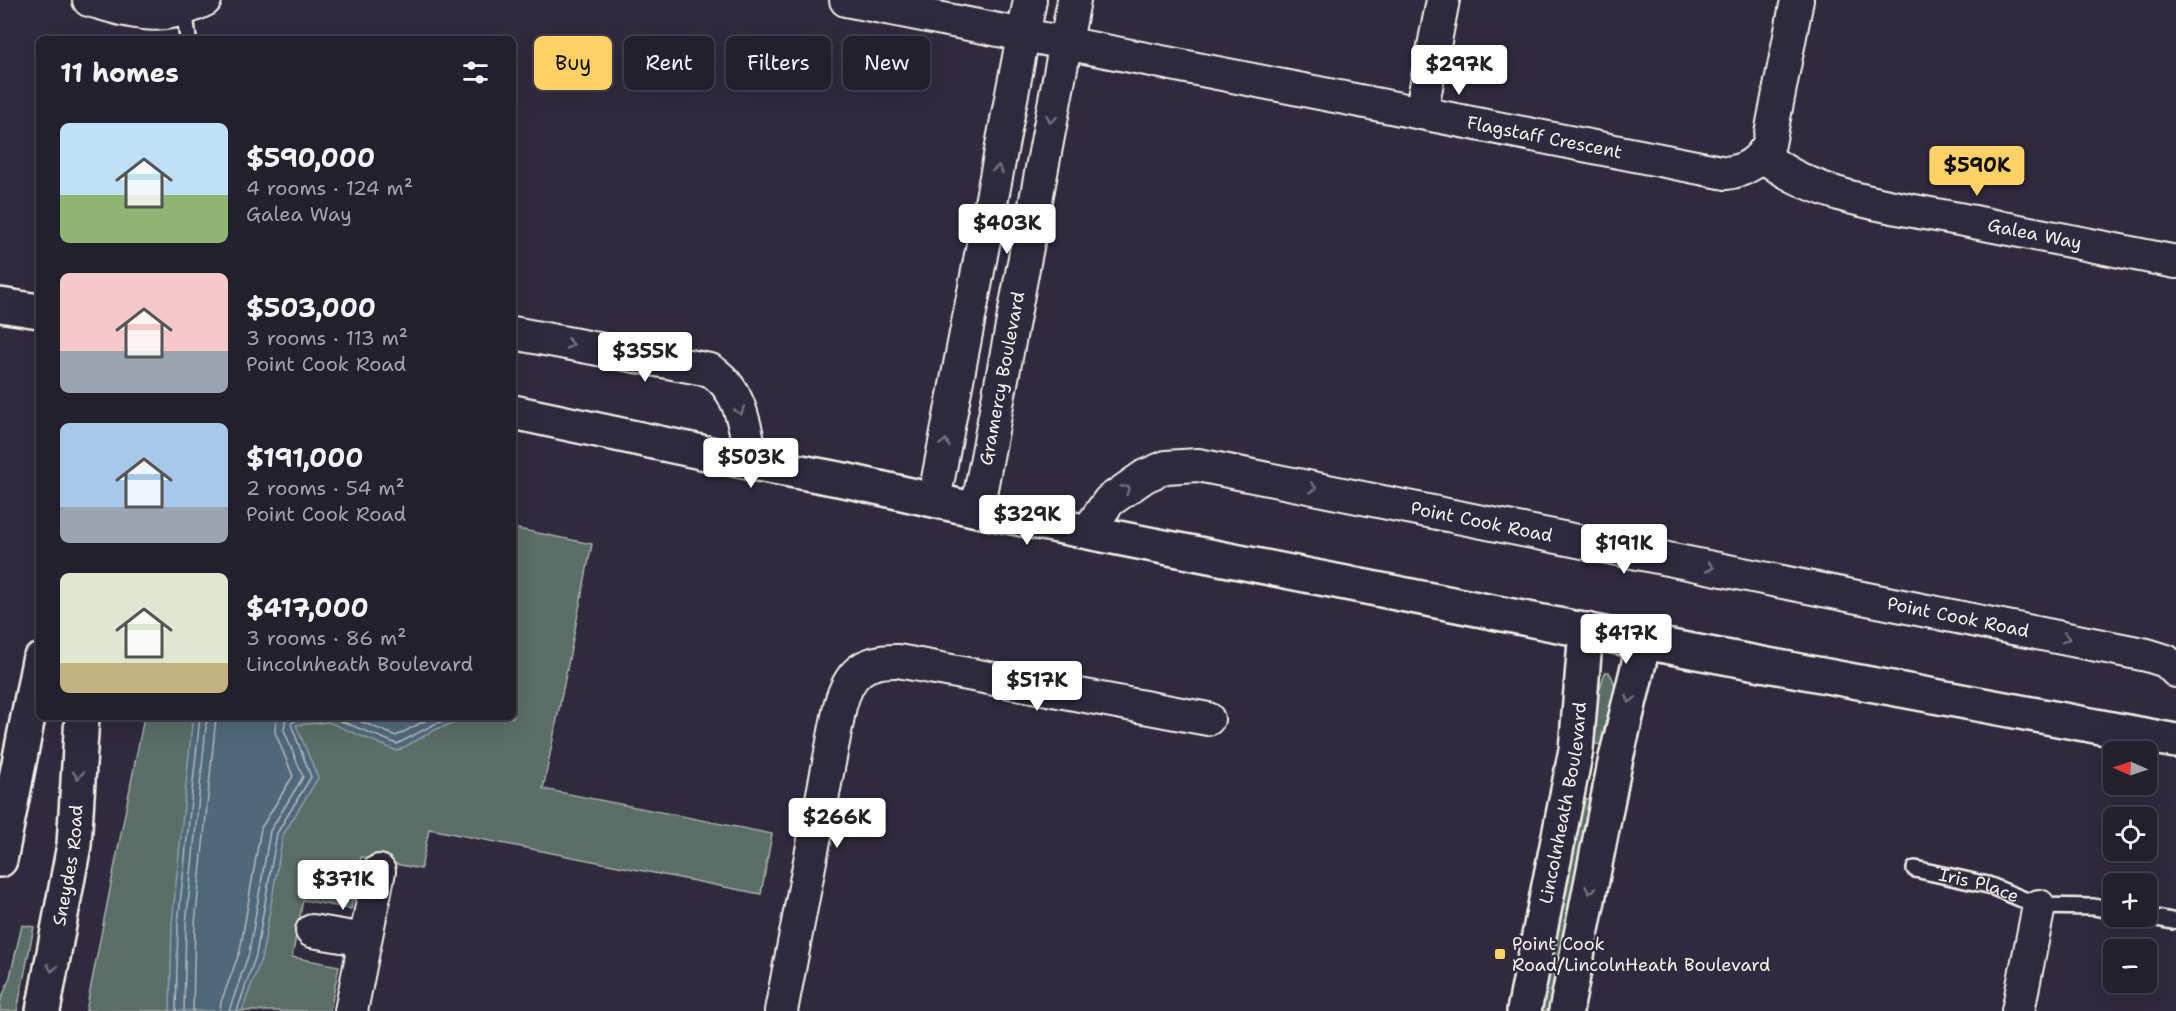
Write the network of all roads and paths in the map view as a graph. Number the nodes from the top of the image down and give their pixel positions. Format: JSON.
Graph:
{"nodes":[{"id":1,"x":89,"y":0,"type":"edge"},
{"id":2,"x":846,"y":0,"type":"edge"},
{"id":3,"x":1030,"y":0,"type":"edge"},
{"id":4,"x":1074,"y":0,"type":"edge"},
{"id":5,"x":1443,"y":0,"type":"edge"},
{"id":6,"x":1797,"y":0,"type":"edge"},
{"id":7,"x":190,"y":12,"type":"edge"},
{"id":8,"x":1024,"y":35,"type":"junction"},
{"id":9,"x":1065,"y":44,"type":"junction"},
{"id":10,"x":1421,"y":113,"type":"junction"},
{"id":11,"x":1763,"y":155,"type":"junction"},
{"id":12,"x":2176,"y":262,"type":"edge"},
{"id":13,"x":0,"y":305,"type":"edge"},
{"id":14,"x":36,"y":311,"type":"edge"},
{"id":15,"x":516,"y":334,"type":"edge"},
{"id":16,"x":516,"y":413,"type":"edge"},
{"id":17,"x":753,"y":464,"type":"junction"},
{"id":18,"x":933,"y":500,"type":"junction"},
{"id":19,"x":977,"y":510,"type":"junction"},
{"id":20,"x":1088,"y":532,"type":"junction"},
{"id":21,"x":1586,"y":630,"type":"junction"},
{"id":22,"x":1644,"y":642,"type":"junction"},
{"id":23,"x":2176,"y":671,"type":"edge"},
{"id":24,"x":36,"y":676,"type":"edge"},
{"id":25,"x":1208,"y":719,"type":"dead end"},
{"id":26,"x":82,"y":720,"type":"edge"},
{"id":27,"x":2176,"y":741,"type":"edge"},
{"id":28,"x":0,"y":860,"type":"edge"},
{"id":29,"x":1915,"y":869,"type":"dead end"},
{"id":30,"x":379,"y":871,"type":"dead end"},
{"id":31,"x":2039,"y":906,"type":"junction"},
{"id":32,"x":2103,"y":909,"type":"edge"},
{"id":33,"x":2157,"y":918,"type":"edge"},
{"id":34,"x":2172,"y":921,"type":"dead end"},
{"id":35,"x":312,"y":931,"type":"dead end"},
{"id":36,"x":365,"y":940,"type":"junction"},
{"id":37,"x":43,"y":1011,"type":"edge"},
{"id":38,"x":351,"y":1011,"type":"edge"},
{"id":39,"x":781,"y":1011,"type":"edge"},
{"id":40,"x":1524,"y":1011,"type":"edge"},
{"id":41,"x":1566,"y":1011,"type":"edge"},
{"id":42,"x":2018,"y":1011,"type":"edge"}],
"edges":[{"from":1,"to":7,"type":"street"},
{"from":2,"to":8,"type":"street","name":"Flagstaff Crescent"},
{"from":3,"to":8,"type":"street"},
{"from":4,"to":9,"type":"street","name":"Gramercy Boulevard"},
{"from":5,"to":10,"type":"street"},
{"from":6,"to":11,"type":"street"},
{"from":8,"to":9,"type":"street","name":"Flagstaff Crescent"},
{"from":18,"to":8,"type":"street","one_way":true},
{"from":9,"to":10,"type":"street","name":"Flagstaff Crescent"},
{"from":9,"to":19,"type":"street","name":"Gramercy Boulevard","one_way":true},
{"from":10,"to":11,"type":"street","name":"Flagstaff Crescent"},
{"from":11,"to":12,"type":"street","name":"Galea Way"},
{"from":13,"to":14,"type":"main road"},
{"from":15,"to":17,"type":"street","one_way":true},
{"from":16,"to":17,"type":"main road"},
{"from":17,"to":18,"type":"main road"},
{"from":18,"to":19,"type":"main road"},
{"from":19,"to":20,"type":"main road"},
{"from":20,"to":21,"type":"main road"},
{"from":20,"to":23,"type":"street","name":"Point Cook Road","one_way":true},
{"from":21,"to":22,"type":"main road"},
{"from":21,"to":40,"type":"main road","name":"Lincolnheath Boulevard"},
{"from":22,"to":27,"type":"main road"},
{"from":22,"to":41,"type":"main road","one_way":true},
{"from":24,"to":28,"type":"main road"},
{"from":25,"to":39,"type":"street"},
{"from":26,"to":37,"type":"main road","name":"Sneydes Road","one_way":true},
{"from":29,"to":31,"type":"lane","name":"Iris Place"},
{"from":30,"to":36,"type":"street"},
{"from":31,"to":32,"type":"lane","name":"Iris Place"},
{"from":31,"to":42,"type":"street","name":"Iris Place"},
{"from":33,"to":34,"type":"lane"},
{"from":35,"to":36,"type":"street"},
{"from":36,"to":38,"type":"street"}]}
